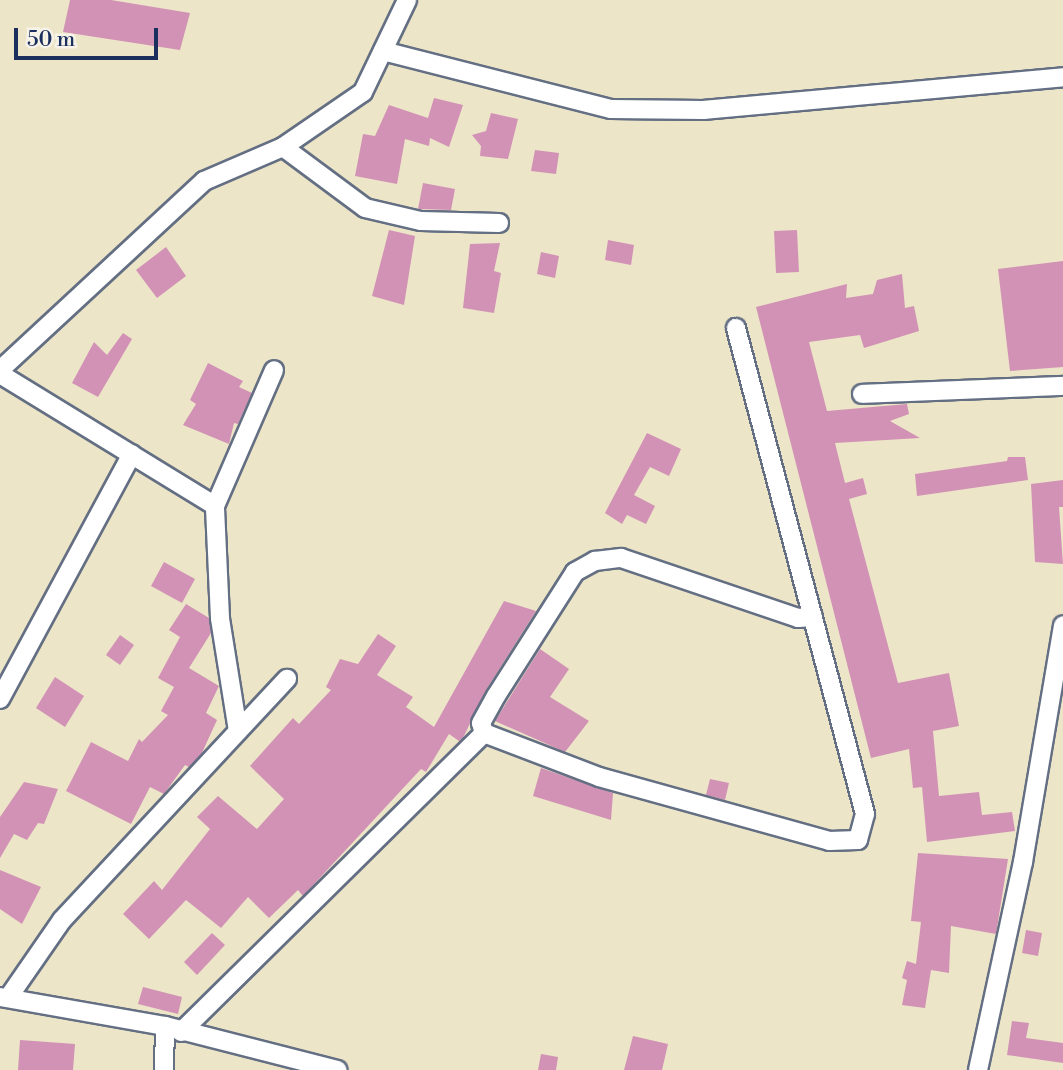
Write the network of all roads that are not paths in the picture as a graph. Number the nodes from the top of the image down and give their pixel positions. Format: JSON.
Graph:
{"nodes":[{"id":1,"x":407,"y":0,"type":"edge"},
{"id":2,"x":383,"y":51,"type":"junction"},
{"id":3,"x":1063,"y":77,"type":"edge"},
{"id":4,"x":284,"y":147,"type":"junction"},
{"id":5,"x":499,"y":223,"type":"dead end"},
{"id":6,"x":736,"y":328,"type":"dead end"},
{"id":7,"x":274,"y":370,"type":"dead end"},
{"id":8,"x":0,"y":372,"type":"edge"},
{"id":9,"x":1063,"y":386,"type":"edge"},
{"id":10,"x":862,"y":394,"type":"dead end"},
{"id":11,"x":132,"y":454,"type":"junction"},
{"id":12,"x":215,"y":506,"type":"junction"},
{"id":13,"x":813,"y":617,"type":"junction"},
{"id":14,"x":1063,"y":625,"type":"edge"},
{"id":15,"x":287,"y":679,"type":"dead end"},
{"id":16,"x":0,"y":699,"type":"edge"},
{"id":17,"x":238,"y":731,"type":"junction"},
{"id":18,"x":484,"y":733,"type":"junction"},
{"id":19,"x":4,"y":997,"type":"edge"},
{"id":20,"x":173,"y":1029,"type":"junction"},
{"id":21,"x":164,"y":1070,"type":"edge"},
{"id":22,"x":337,"y":1070,"type":"edge"},
{"id":23,"x":978,"y":1070,"type":"edge"}],
"edges":[{"from":1,"to":2,"type":"street"},
{"from":2,"to":3,"type":"street"},
{"from":2,"to":4,"type":"street"},
{"from":4,"to":5,"type":"street"},
{"from":4,"to":8,"type":"street"},
{"from":6,"to":13,"type":"street"},
{"from":7,"to":12,"type":"street"},
{"from":8,"to":11,"type":"street"},
{"from":9,"to":10,"type":"street"},
{"from":11,"to":12,"type":"street"},
{"from":11,"to":16,"type":"street"},
{"from":12,"to":17,"type":"street"},
{"from":13,"to":18,"type":"street"},
{"from":13,"to":18,"type":"street"},
{"from":14,"to":23,"type":"street"},
{"from":15,"to":17,"type":"street"},
{"from":17,"to":19,"type":"street"},
{"from":18,"to":20,"type":"street"},
{"from":19,"to":20,"type":"street"},
{"from":20,"to":21,"type":"street"},
{"from":20,"to":22,"type":"street"}]}
